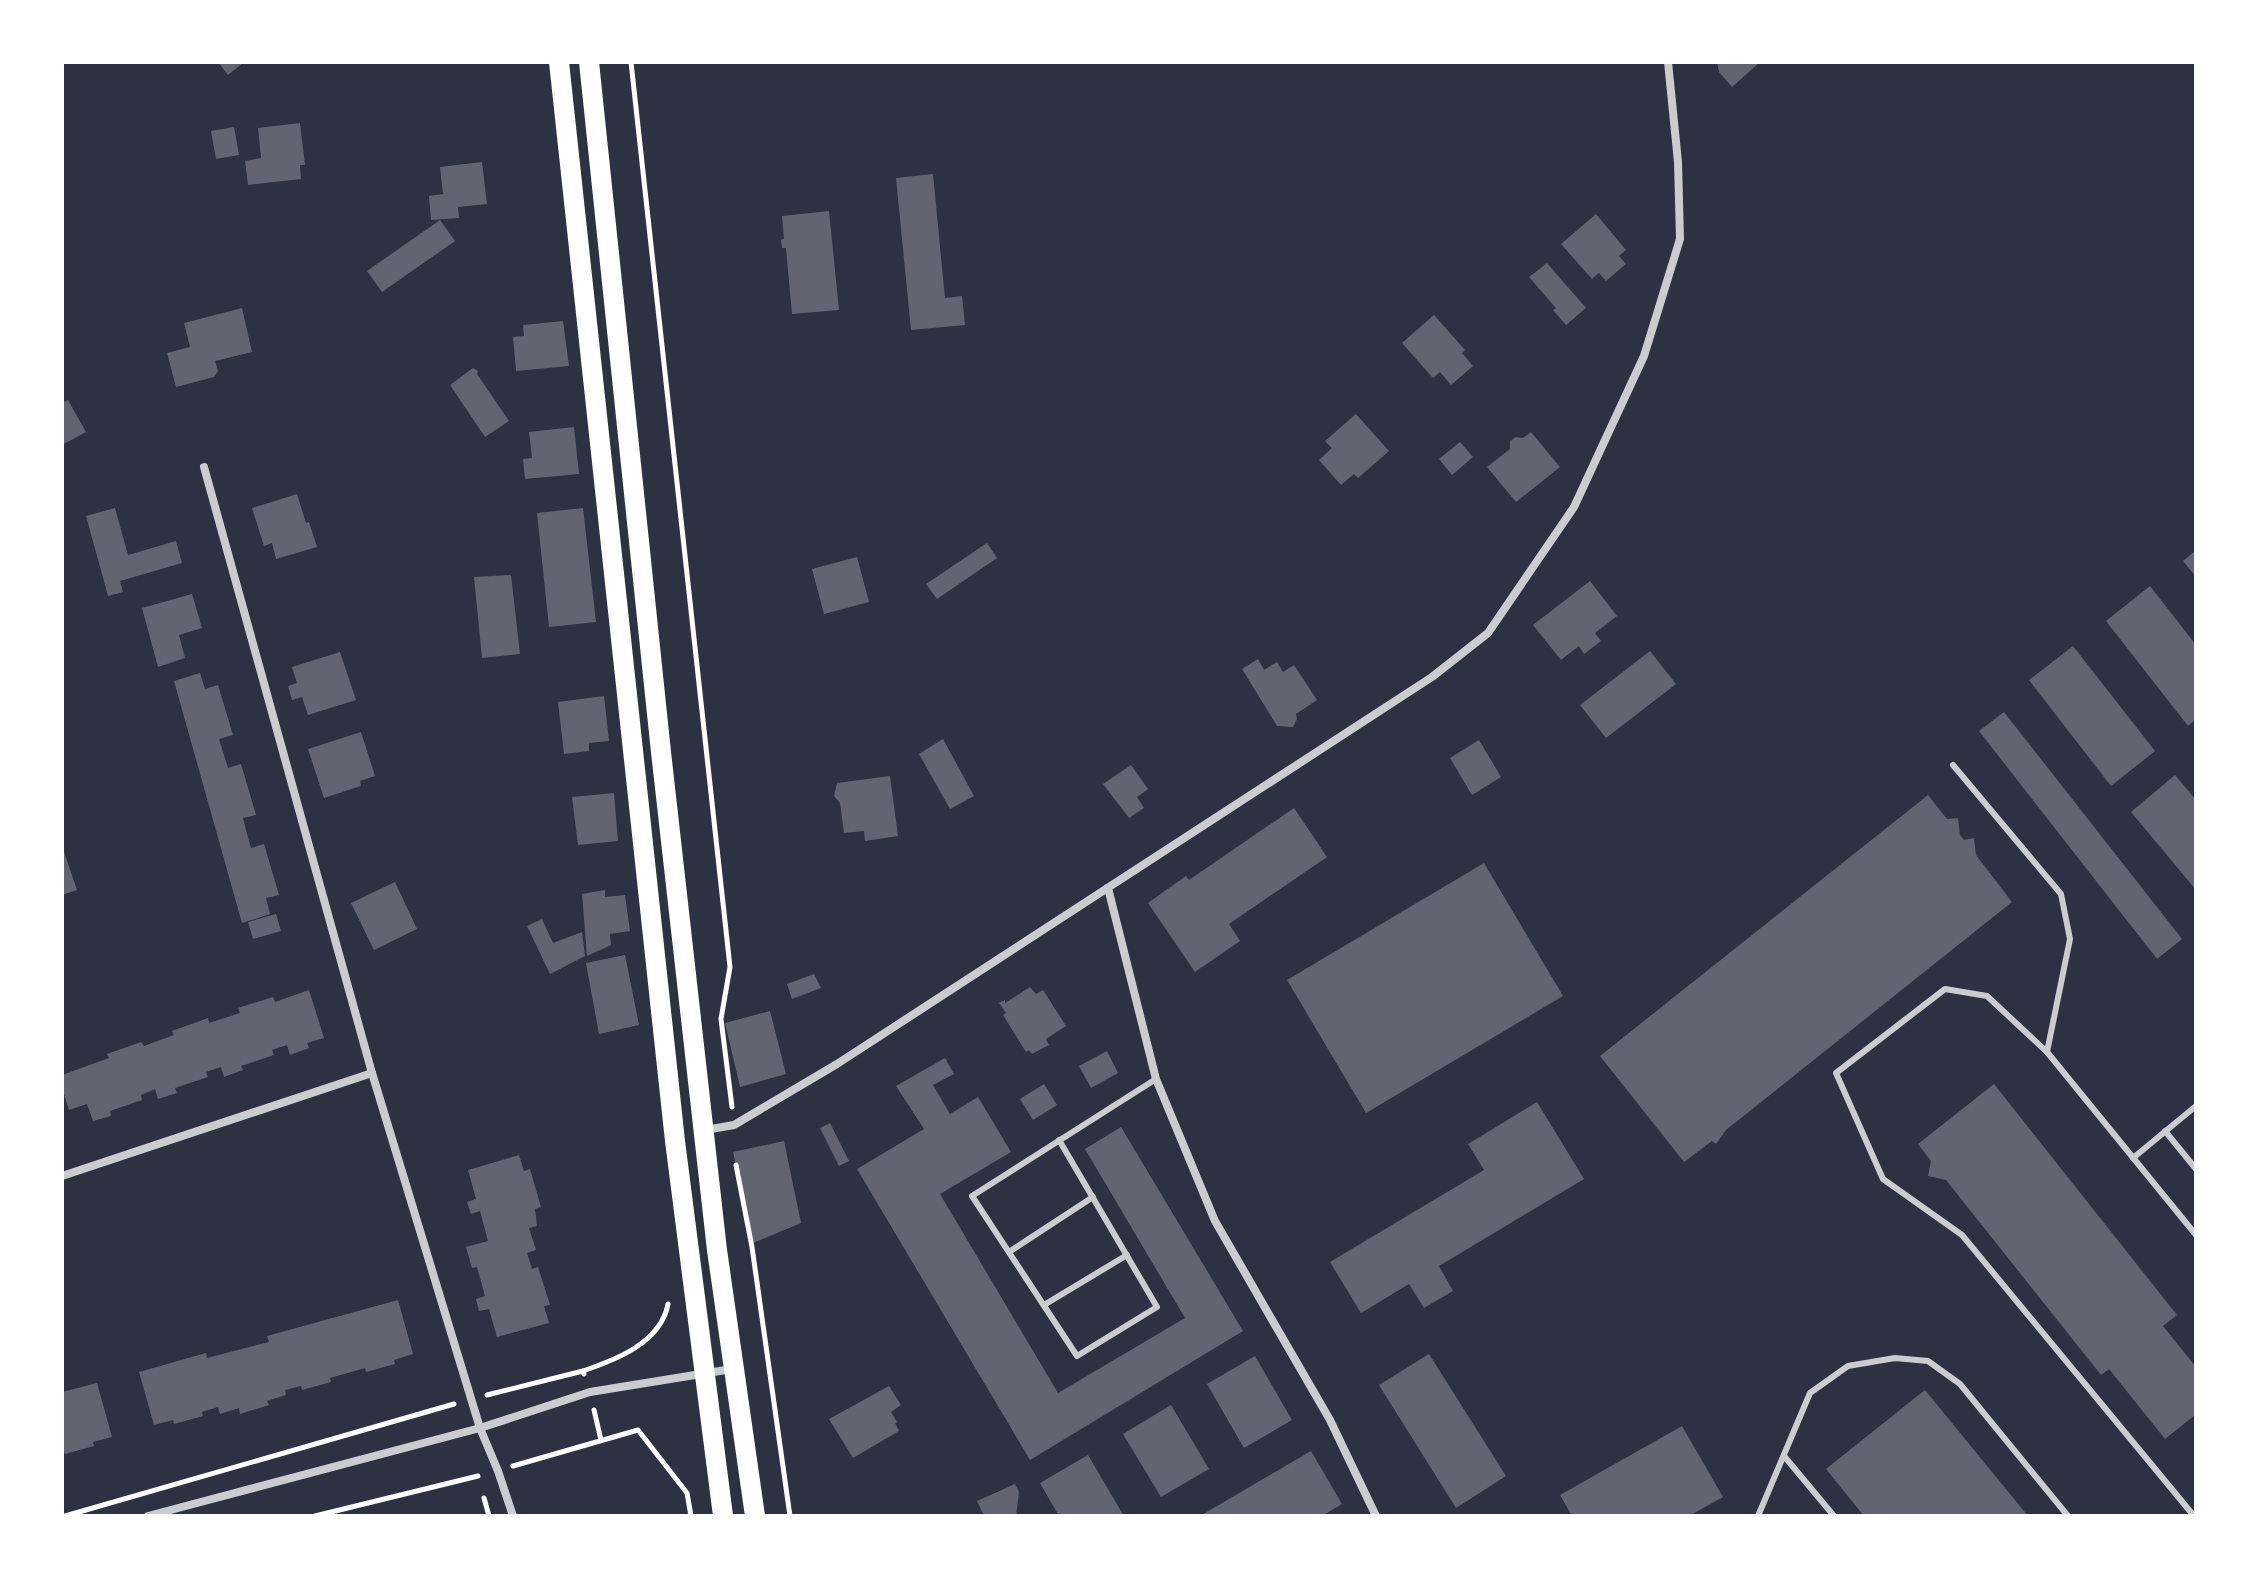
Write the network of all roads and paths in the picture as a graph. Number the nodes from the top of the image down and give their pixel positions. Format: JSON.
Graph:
{"nodes":[{"id":1,"x":559,"y":62,"type":"edge"},
{"id":2,"x":589,"y":62,"type":"edge"},
{"id":3,"x":631,"y":62,"type":"edge"},
{"id":4,"x":1668,"y":62,"type":"edge"},
{"id":5,"x":204,"y":467,"type":"dead end"},
{"id":6,"x":1953,"y":765,"type":"dead end"},
{"id":7,"x":1108,"y":888,"type":"junction"},
{"id":8,"x":2047,"y":1052,"type":"junction"},
{"id":9,"x":372,"y":1073,"type":"junction"},
{"id":10,"x":1156,"y":1079,"type":"junction"},
{"id":11,"x":2196,"y":1106,"type":"edge"},
{"id":12,"x":734,"y":1125,"type":"junction"},
{"id":13,"x":704,"y":1130,"type":"junction"},
{"id":14,"x":2165,"y":1131,"type":"junction"},
{"id":15,"x":1059,"y":1140,"type":"junction"},
{"id":16,"x":2133,"y":1158,"type":"junction"},
{"id":17,"x":2196,"y":1169,"type":"edge"},
{"id":18,"x":62,"y":1176,"type":"edge"},
{"id":19,"x":1093,"y":1197,"type":"junction"},
{"id":20,"x":2196,"y":1235,"type":"edge"},
{"id":21,"x":1009,"y":1252,"type":"junction"},
{"id":22,"x":1127,"y":1255,"type":"junction"},
{"id":23,"x":1044,"y":1305,"type":"junction"},
{"id":24,"x":733,"y":1369,"type":"junction"},
{"id":25,"x":706,"y":1374,"type":"junction"},
{"id":26,"x":471,"y":1399,"type":"junction"},
{"id":27,"x":480,"y":1428,"type":"junction"},
{"id":28,"x":1784,"y":1456,"type":"junction"},
{"id":29,"x":498,"y":1471,"type":"junction"},
{"id":30,"x":477,"y":1475,"type":"junction"},
{"id":31,"x":340,"y":1512,"type":"edge"},
{"id":32,"x":65,"y":1516,"type":"edge"},
{"id":33,"x":148,"y":1516,"type":"edge"},
{"id":34,"x":315,"y":1516,"type":"edge"},
{"id":35,"x":489,"y":1516,"type":"edge"},
{"id":36,"x":513,"y":1516,"type":"edge"},
{"id":37,"x":691,"y":1516,"type":"edge"},
{"id":38,"x":723,"y":1516,"type":"edge"},
{"id":39,"x":755,"y":1516,"type":"edge"},
{"id":40,"x":790,"y":1516,"type":"edge"},
{"id":41,"x":1376,"y":1516,"type":"edge"},
{"id":42,"x":1758,"y":1516,"type":"edge"},
{"id":43,"x":1834,"y":1516,"type":"edge"},
{"id":44,"x":2068,"y":1516,"type":"edge"},
{"id":45,"x":2194,"y":1516,"type":"edge"}],
"edges":[{"from":1,"to":25,"type":"main road"},
{"from":2,"to":13,"type":"main road"},
{"from":3,"to":12,"type":"path"},
{"from":4,"to":7,"type":"street"},
{"from":5,"to":9,"type":"street"},
{"from":6,"to":8,"type":"lane"},
{"from":7,"to":10,"type":"street"},
{"from":7,"to":12,"type":"street"},
{"from":8,"to":16,"type":"lane"},
{"from":8,"to":45,"type":"lane"},
{"from":9,"to":18,"type":"street"},
{"from":9,"to":26,"type":"street"},
{"from":10,"to":15,"type":"lane"},
{"from":10,"to":41,"type":"street"},
{"from":11,"to":14,"type":"lane"},
{"from":12,"to":13,"type":"street"},
{"from":12,"to":40,"type":"path"},
{"from":13,"to":24,"type":"main road"},
{"from":14,"to":16,"type":"lane"},
{"from":14,"to":17,"type":"lane"},
{"from":15,"to":19,"type":"lane"},
{"from":15,"to":21,"type":"lane"},
{"from":16,"to":20,"type":"lane"},
{"from":19,"to":21,"type":"lane"},
{"from":19,"to":22,"type":"lane"},
{"from":21,"to":23,"type":"lane"},
{"from":22,"to":23,"type":"lane"},
{"from":22,"to":23,"type":"lane"},
{"from":24,"to":25,"type":"street"},
{"from":24,"to":39,"type":"main road"},
{"from":25,"to":27,"type":"street"},
{"from":25,"to":38,"type":"main road"},
{"from":26,"to":27,"type":"street"},
{"from":26,"to":32,"type":"path"},
{"from":27,"to":29,"type":"street"},
{"from":27,"to":33,"type":"street"},
{"from":28,"to":42,"type":"lane"},
{"from":28,"to":43,"type":"lane"},
{"from":28,"to":44,"type":"lane"},
{"from":29,"to":30,"type":"path"},
{"from":29,"to":36,"type":"street"},
{"from":29,"to":37,"type":"path"},
{"from":30,"to":31,"type":"path"},
{"from":30,"to":35,"type":"path"},
{"from":31,"to":34,"type":"path"}]}
